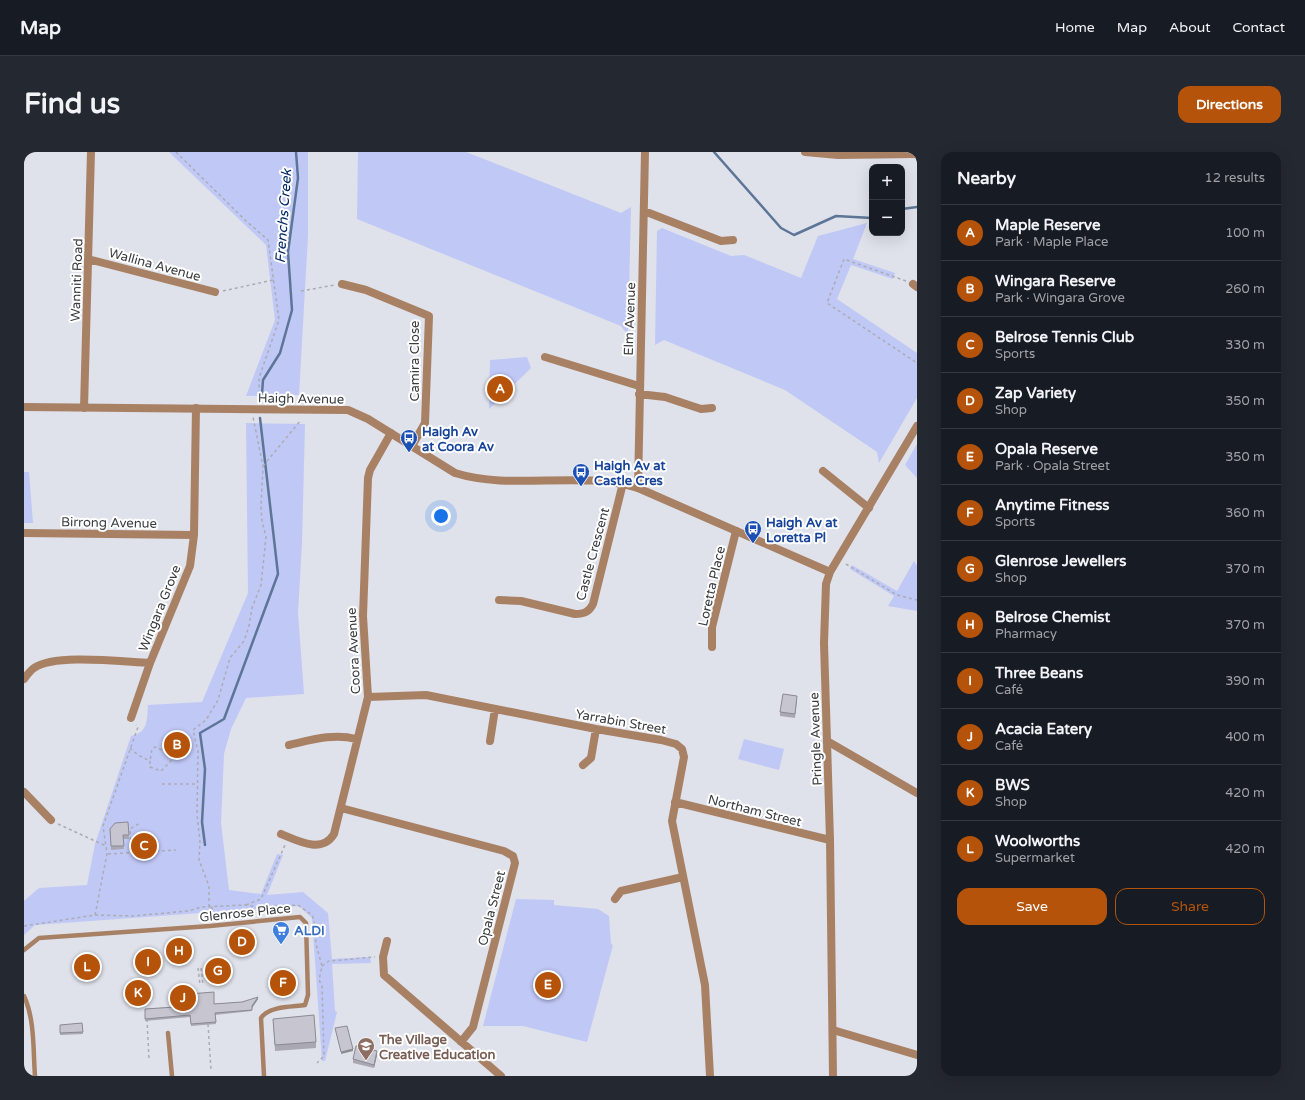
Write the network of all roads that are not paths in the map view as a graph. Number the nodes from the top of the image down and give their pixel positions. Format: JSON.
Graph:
{"nodes":[{"id":1,"x":91,"y":152,"type":"edge"},
{"id":2,"x":644,"y":152,"type":"edge"},
{"id":3,"x":805,"y":152,"type":"edge"},
{"id":4,"x":886,"y":154,"type":"edge"},
{"id":5,"x":917,"y":154,"type":"edge"},
{"id":6,"x":644,"y":211,"type":"junction"},
{"id":7,"x":733,"y":240,"type":"dead end"},
{"id":8,"x":88,"y":260,"type":"junction"},
{"id":9,"x":342,"y":284,"type":"road end"},
{"id":10,"x":215,"y":292,"type":"road end"},
{"id":11,"x":545,"y":357,"type":"dead end"},
{"id":12,"x":639,"y":390,"type":"junction"},
{"id":13,"x":24,"y":407,"type":"edge"},
{"id":14,"x":84,"y":408,"type":"junction"},
{"id":15,"x":196,"y":408,"type":"junction"},
{"id":16,"x":712,"y":408,"type":"dead end"},
{"id":17,"x":917,"y":426,"type":"edge"},
{"id":18,"x":391,"y":433,"type":"junction"},
{"id":19,"x":412,"y":446,"type":"junction"},
{"id":20,"x":822,"y":471,"type":"dead end"},
{"id":21,"x":623,"y":483,"type":"junction"},
{"id":22,"x":638,"y":488,"type":"junction"},
{"id":23,"x":869,"y":508,"type":"junction"},
{"id":24,"x":736,"y":531,"type":"junction"},
{"id":25,"x":24,"y":534,"type":"edge"},
{"id":26,"x":194,"y":535,"type":"junction"},
{"id":27,"x":830,"y":572,"type":"junction"},
{"id":28,"x":499,"y":600,"type":"dead end"},
{"id":29,"x":712,"y":647,"type":"dead end"},
{"id":30,"x":150,"y":663,"type":"junction"},
{"id":31,"x":24,"y":679,"type":"edge"},
{"id":32,"x":368,"y":697,"type":"junction"},
{"id":33,"x":495,"y":709,"type":"junction"},
{"id":34,"x":131,"y":718,"type":"road end"},
{"id":35,"x":596,"y":730,"type":"junction"},
{"id":36,"x":356,"y":739,"type":"junction"},
{"id":37,"x":827,"y":741,"type":"junction"},
{"id":38,"x":490,"y":742,"type":"dead end"},
{"id":39,"x":289,"y":745,"type":"dead end"},
{"id":40,"x":583,"y":765,"type":"dead end"},
{"id":41,"x":24,"y":792,"type":"edge"},
{"id":42,"x":917,"y":794,"type":"edge"},
{"id":43,"x":675,"y":802,"type":"junction"},
{"id":44,"x":341,"y":808,"type":"junction"},
{"id":45,"x":51,"y":820,"type":"road end"},
{"id":46,"x":285,"y":836,"type":"road end"},
{"id":47,"x":830,"y":840,"type":"junction"},
{"id":48,"x":683,"y":877,"type":"junction"},
{"id":49,"x":615,"y":898,"type":"dead end"},
{"id":50,"x":387,"y":941,"type":"dead end"},
{"id":51,"x":24,"y":950,"type":"edge"},
{"id":52,"x":24,"y":996,"type":"edge"},
{"id":53,"x":833,"y":1030,"type":"junction"},
{"id":54,"x":168,"y":1034,"type":"dead end"},
{"id":55,"x":461,"y":1042,"type":"junction"},
{"id":56,"x":917,"y":1054,"type":"edge"},
{"id":57,"x":35,"y":1076,"type":"edge"},
{"id":58,"x":172,"y":1076,"type":"edge"},
{"id":59,"x":264,"y":1076,"type":"edge"},
{"id":60,"x":501,"y":1076,"type":"edge"},
{"id":61,"x":710,"y":1076,"type":"edge"},
{"id":62,"x":833,"y":1076,"type":"edge"}],
"edges":[{"from":1,"to":8,"type":"street","name":"Wanniti Road"},
{"from":2,"to":6,"type":"street","name":"Elm Avenue"},
{"from":3,"to":4,"type":"street"},
{"from":4,"to":5,"type":"street"},
{"from":6,"to":7,"type":"street"},
{"from":6,"to":12,"type":"street","name":"Elm Avenue"},
{"from":8,"to":10,"type":"street","name":"Wallina Avenue"},
{"from":8,"to":14,"type":"street","name":"Wanniti Road"},
{"from":9,"to":19,"type":"street","name":"Camira Close"},
{"from":11,"to":12,"type":"street"},
{"from":12,"to":16,"type":"street"},
{"from":12,"to":22,"type":"street","name":"Elm Avenue"},
{"from":13,"to":14,"type":"street","name":"Haigh Avenue"},
{"from":14,"to":15,"type":"street","name":"Haigh Avenue"},
{"from":15,"to":18,"type":"street","name":"Haigh Avenue"},
{"from":15,"to":26,"type":"street","name":"Wingara Grove"},
{"from":17,"to":23,"type":"street","name":"Pringle Avenue"},
{"from":18,"to":19,"type":"street","name":"Haigh Avenue"},
{"from":18,"to":32,"type":"street","name":"Coora Avenue"},
{"from":19,"to":21,"type":"street","name":"Haigh Avenue"},
{"from":20,"to":23,"type":"street"},
{"from":21,"to":22,"type":"street","name":"Haigh Avenue"},
{"from":21,"to":28,"type":"street","name":"Castle Crescent"},
{"from":22,"to":24,"type":"street","name":"Haigh Avenue"},
{"from":23,"to":27,"type":"street","name":"Pringle Avenue"},
{"from":24,"to":27,"type":"street","name":"Haigh Avenue"},
{"from":24,"to":29,"type":"street","name":"Loretta Place"},
{"from":25,"to":26,"type":"street","name":"Birrong Avenue"},
{"from":26,"to":30,"type":"street","name":"Wingara Grove"},
{"from":27,"to":37,"type":"street","name":"Pringle Avenue"},
{"from":30,"to":31,"type":"street"},
{"from":30,"to":34,"type":"street","name":"Wingara Grove"},
{"from":32,"to":33,"type":"street","name":"Yarrabin Street"},
{"from":32,"to":36,"type":"street","name":"Coora Avenue"},
{"from":33,"to":35,"type":"street","name":"Yarrabin Street"},
{"from":33,"to":38,"type":"street"},
{"from":35,"to":40,"type":"street"},
{"from":35,"to":43,"type":"street","name":"Yarrabin Street"},
{"from":36,"to":39,"type":"street"},
{"from":36,"to":44,"type":"street","name":"Coora Avenue"},
{"from":37,"to":42,"type":"street"},
{"from":37,"to":47,"type":"street","name":"Pringle Avenue"},
{"from":41,"to":45,"type":"street"},
{"from":43,"to":47,"type":"street","name":"Northam Street"},
{"from":43,"to":48,"type":"street","name":"Yarrabin Street"},
{"from":44,"to":46,"type":"street","name":"Coora Avenue"},
{"from":44,"to":55,"type":"street","name":"Opala Street"},
{"from":47,"to":53,"type":"street","name":"Pringle Avenue"},
{"from":48,"to":49,"type":"street"},
{"from":48,"to":61,"type":"street","name":"Yarrabin Street"},
{"from":50,"to":55,"type":"street"},
{"from":51,"to":59,"type":"lane","name":"Glenrose Place"},
{"from":52,"to":57,"type":"lane"},
{"from":53,"to":56,"type":"street"},
{"from":53,"to":62,"type":"street","name":"Pringle Avenue"},
{"from":54,"to":58,"type":"lane"},
{"from":55,"to":60,"type":"street"}]}
